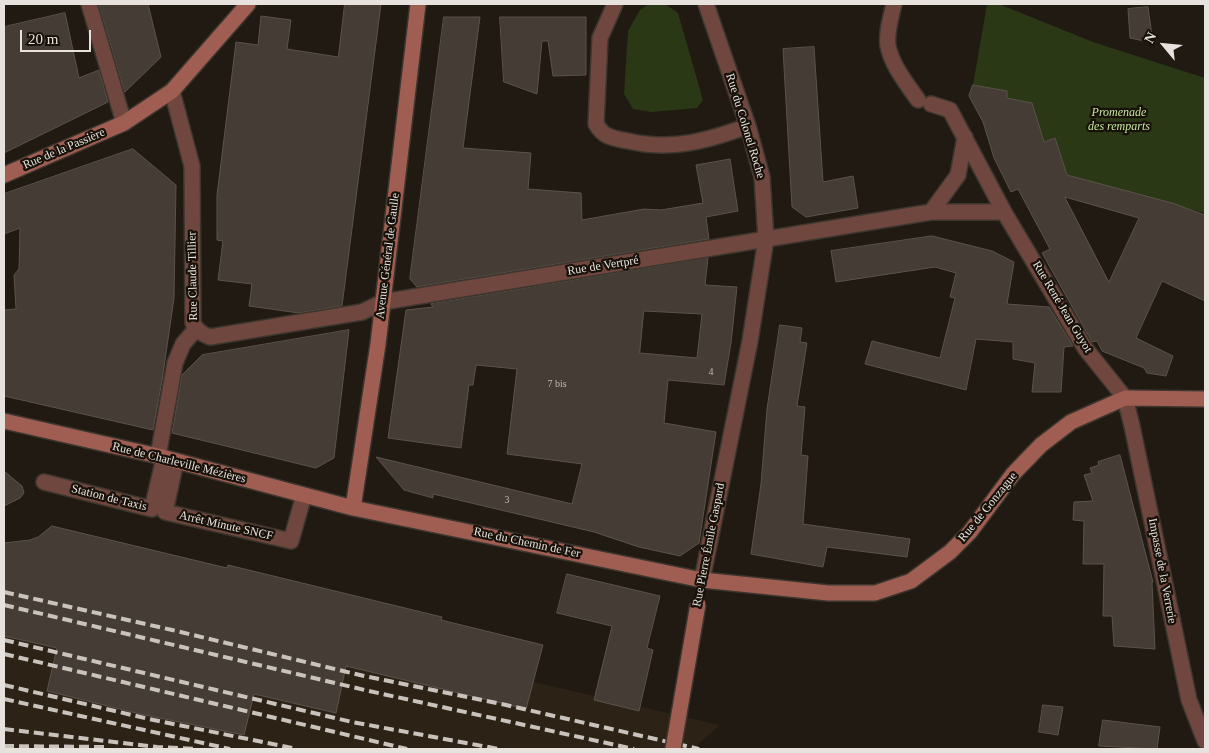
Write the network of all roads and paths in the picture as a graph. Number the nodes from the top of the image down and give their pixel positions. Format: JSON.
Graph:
{"nodes":[{"id":1,"x":89,"y":4,"type":"edge"},
{"id":2,"x":248,"y":4,"type":"edge"},
{"id":3,"x":418,"y":4,"type":"edge"},
{"id":4,"x":615,"y":4,"type":"edge"},
{"id":5,"x":706,"y":4,"type":"edge"},
{"id":6,"x":894,"y":4,"type":"edge"},
{"id":7,"x":172,"y":91,"type":"junction"},
{"id":8,"x":124,"y":123,"type":"junction"},
{"id":9,"x":748,"y":126,"type":"junction"},
{"id":10,"x":965,"y":138,"type":"junction"},
{"id":11,"x":4,"y":175,"type":"edge"},
{"id":12,"x":931,"y":212,"type":"junction"},
{"id":13,"x":1004,"y":212,"type":"junction"},
{"id":14,"x":766,"y":239,"type":"junction"},
{"id":15,"x":383,"y":302,"type":"junction"},
{"id":16,"x":196,"y":329,"type":"junction"},
{"id":17,"x":750,"y":341,"type":"joint"},
{"id":18,"x":1125,"y":398,"type":"junction"},
{"id":19,"x":1205,"y":399,"type":"edge"},
{"id":20,"x":4,"y":421,"type":"edge"},
{"id":21,"x":166,"y":458,"type":"junction"},
{"id":22,"x":44,"y":482,"type":"dead end"},
{"id":23,"x":304,"y":495,"type":"junction"},
{"id":24,"x":353,"y":508,"type":"junction"},
{"id":25,"x":702,"y":580,"type":"junction"},
{"id":26,"x":1205,"y":741,"type":"edge"},
{"id":27,"x":673,"y":749,"type":"edge"}],
"edges":[{"from":1,"to":8,"type":"street"},
{"from":2,"to":7,"type":"main road"},
{"from":3,"to":15,"type":"main road","name":"Avenue Général de Gaulle"},
{"from":4,"to":9,"type":"street"},
{"from":5,"to":9,"type":"street","name":"Rue du Colonel Roche"},
{"from":6,"to":10,"type":"street","name":"Rue René Jean Guyot"},
{"from":7,"to":8,"type":"main road"},
{"from":7,"to":16,"type":"street","name":"Rue Claude Tillier"},
{"from":8,"to":11,"type":"main road","name":"Rue de la Passière"},
{"from":9,"to":14,"type":"street","name":"Rue du Colonel Roche"},
{"from":10,"to":12,"type":"street"},
{"from":10,"to":13,"type":"street","name":"Rue René Jean Guyot"},
{"from":12,"to":13,"type":"street"},
{"from":12,"to":14,"type":"street","name":"Rue de Vertpré"},
{"from":13,"to":18,"type":"street","name":"Rue René Jean Guyot"},
{"from":14,"to":15,"type":"street","name":"Rue de Vertpré"},
{"from":14,"to":17,"type":"street","name":"Rue du Colonel Roche"},
{"from":15,"to":16,"type":"street","name":"Rue de Vertpré"},
{"from":15,"to":24,"type":"main road","name":"Avenue Général de Gaulle"},
{"from":16,"to":21,"type":"street","name":"Rue Claude Tillier"},
{"from":17,"to":25,"type":"street","name":"Rue Pierre Émile Gaspard"},
{"from":18,"to":19,"type":"main road","name":"Rue de Gonzague"},
{"from":18,"to":25,"type":"main road","name":"Rue de Gonzague"},
{"from":18,"to":26,"type":"street","name":"Impasse de la Verrerie"},
{"from":20,"to":21,"type":"main road","name":"Rue de Charleville Mézières"},
{"from":21,"to":22,"type":"street","name":"Station de Taxis"},
{"from":21,"to":23,"type":"main road","name":"Rue de Charleville Mézières"},
{"from":21,"to":23,"type":"street","name":"Arrêt Minute SNCF"},
{"from":23,"to":24,"type":"main road","name":"Rue de Charleville Mézières"},
{"from":24,"to":25,"type":"main road","name":"Rue du Chemin de Fer"},
{"from":25,"to":27,"type":"main road","name":"Rue Pierre Émile Gaspard","bridge":true}]}
